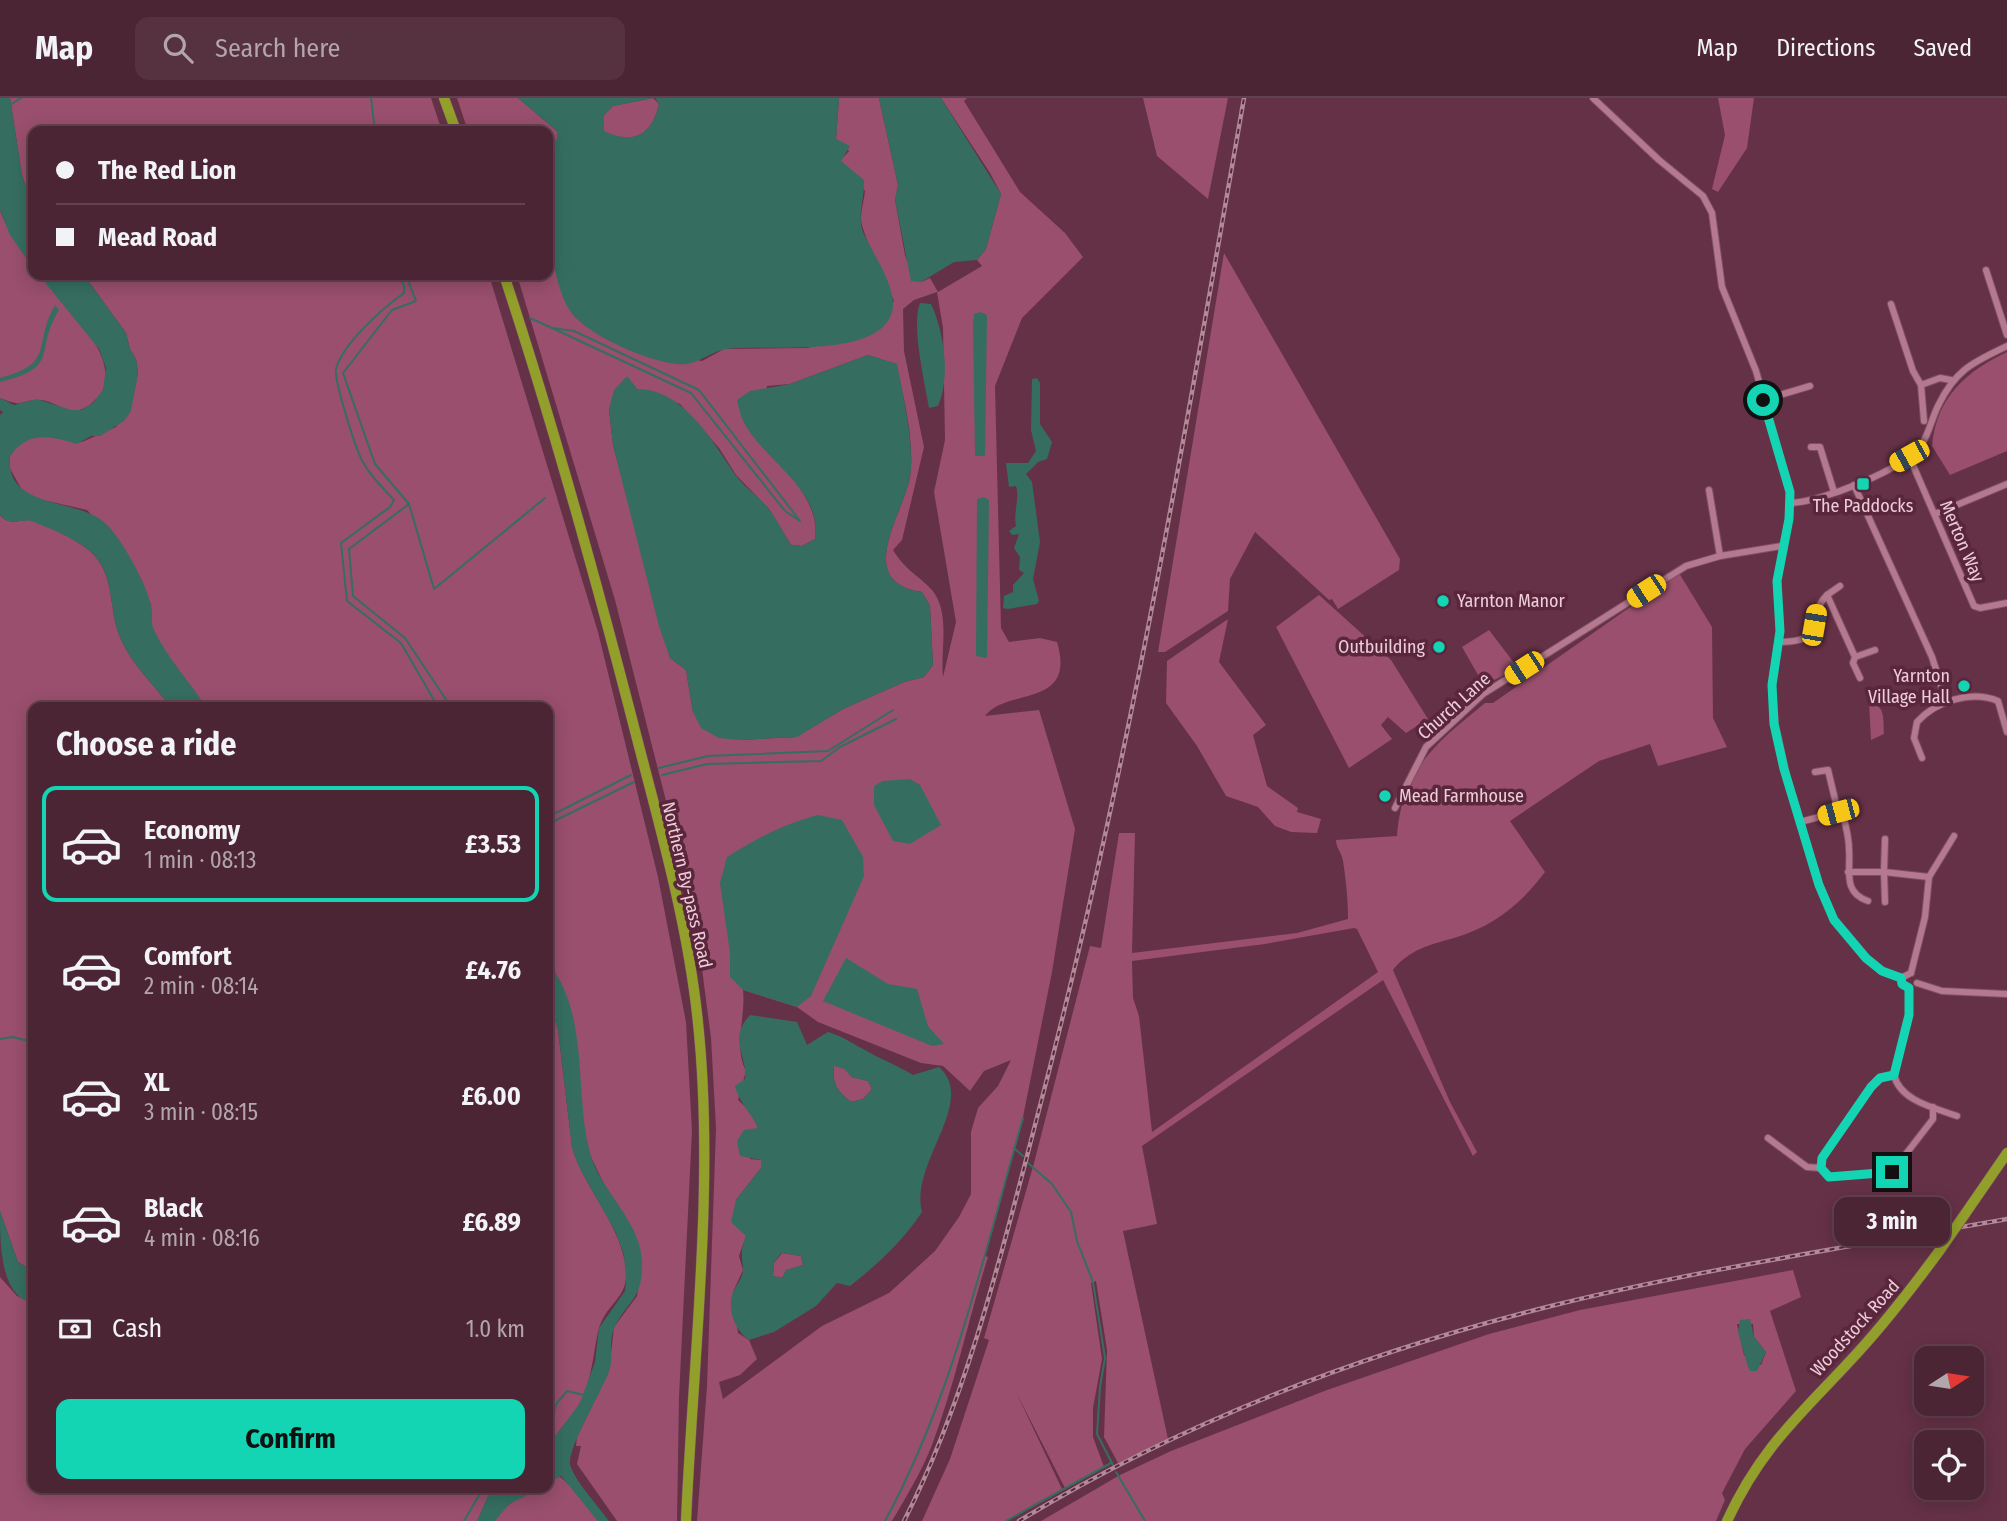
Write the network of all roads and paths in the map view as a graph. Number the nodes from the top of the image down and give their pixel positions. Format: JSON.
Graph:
{"nodes":[{"id":1,"x":444,"y":98,"type":"edge"},
{"id":2,"x":1593,"y":98,"type":"edge"},
{"id":3,"x":454,"y":126,"type":"edge"},
{"id":4,"x":1986,"y":270,"type":"dead end"},
{"id":5,"x":1989,"y":278,"type":"junction"},
{"id":6,"x":505,"y":280,"type":"edge"},
{"id":7,"x":1980,"y":281,"type":"dead end"},
{"id":8,"x":1891,"y":304,"type":"dead end"},
{"id":9,"x":2007,"y":335,"type":"edge"},
{"id":10,"x":2007,"y":346,"type":"edge"},
{"id":11,"x":1798,"y":380,"type":"dead end"},
{"id":12,"x":1951,"y":380,"type":"junction"},
{"id":13,"x":1921,"y":385,"type":"junction"},
{"id":14,"x":1810,"y":386,"type":"dead end"},
{"id":15,"x":1801,"y":388,"type":"junction"},
{"id":16,"x":1763,"y":400,"type":"junction"},
{"id":17,"x":1924,"y":421,"type":"dead end"},
{"id":18,"x":1827,"y":442,"type":"dead end"},
{"id":19,"x":1811,"y":447,"type":"dead end"},
{"id":20,"x":1819,"y":447,"type":"junction"},
{"id":21,"x":1909,"y":456,"type":"junction"},
{"id":22,"x":2007,"y":484,"type":"edge"},
{"id":23,"x":1854,"y":485,"type":"junction"},
{"id":24,"x":1709,"y":490,"type":"dead end"},
{"id":25,"x":1834,"y":492,"type":"junction"},
{"id":26,"x":1790,"y":503,"type":"junction"},
{"id":27,"x":1935,"y":514,"type":"junction"},
{"id":28,"x":1782,"y":547,"type":"junction"},
{"id":29,"x":1720,"y":556,"type":"junction"},
{"id":30,"x":1840,"y":586,"type":"dead end"},
{"id":31,"x":1827,"y":595,"type":"junction"},
{"id":32,"x":2007,"y":603,"type":"edge"},
{"id":33,"x":1779,"y":642,"type":"junction"},
{"id":34,"x":1875,"y":650,"type":"dead end"},
{"id":35,"x":1855,"y":657,"type":"junction"},
{"id":36,"x":1860,"y":678,"type":"dead end"},
{"id":37,"x":1946,"y":701,"type":"junction"},
{"id":38,"x":2007,"y":732,"type":"edge"},
{"id":39,"x":1923,"y":754,"type":"dead end"},
{"id":40,"x":1815,"y":772,"type":"dead end"},
{"id":41,"x":1395,"y":808,"type":"dead end"},
{"id":42,"x":1838,"y":812,"type":"junction"},
{"id":43,"x":1800,"y":822,"type":"junction"},
{"id":44,"x":1954,"y":835,"type":"dead end"},
{"id":45,"x":1885,"y":839,"type":"dead end"},
{"id":46,"x":1848,"y":872,"type":"junction"},
{"id":47,"x":1884,"y":872,"type":"junction"},
{"id":48,"x":1928,"y":877,"type":"junction"},
{"id":49,"x":1868,"y":901,"type":"dead end"},
{"id":50,"x":1885,"y":902,"type":"dead end"},
{"id":51,"x":1911,"y":973,"type":"junction"},
{"id":52,"x":1901,"y":978,"type":"junction"},
{"id":53,"x":1917,"y":983,"type":"junction"},
{"id":54,"x":1909,"y":988,"type":"junction"},
{"id":55,"x":2007,"y":993,"type":"edge"},
{"id":56,"x":1894,"y":1075,"type":"junction"},
{"id":57,"x":1933,"y":1107,"type":"junction"},
{"id":58,"x":1957,"y":1116,"type":"dead end"},
{"id":59,"x":1768,"y":1138,"type":"dead end"},
{"id":60,"x":2007,"y":1153,"type":"edge"},
{"id":61,"x":1821,"y":1168,"type":"junction"},
{"id":62,"x":686,"y":1521,"type":"edge"},
{"id":63,"x":1727,"y":1521,"type":"edge"}],
"edges":[{"from":1,"to":3,"type":"highway"},
{"from":2,"to":16,"type":"street"},
{"from":4,"to":5,"type":"street"},
{"from":5,"to":7,"type":"street"},
{"from":5,"to":9,"type":"street"},
{"from":6,"to":62,"type":"highway","name":"Northern By-pass Road"},
{"from":8,"to":13,"type":"street"},
{"from":10,"to":12,"type":"street"},
{"from":11,"to":15,"type":"street"},
{"from":12,"to":13,"type":"street"},
{"from":12,"to":21,"type":"street"},
{"from":13,"to":17,"type":"street"},
{"from":14,"to":15,"type":"street"},
{"from":15,"to":16,"type":"street"},
{"from":16,"to":26,"type":"street"},
{"from":18,"to":20,"type":"street"},
{"from":19,"to":20,"type":"street"},
{"from":20,"to":25,"type":"street"},
{"from":21,"to":23,"type":"street"},
{"from":21,"to":27,"type":"street","name":"Merton Way"},
{"from":22,"to":27,"type":"street"},
{"from":23,"to":25,"type":"street"},
{"from":23,"to":37,"type":"street"},
{"from":24,"to":29,"type":"street"},
{"from":25,"to":26,"type":"street"},
{"from":26,"to":28,"type":"street"},
{"from":27,"to":32,"type":"street","name":"Merton Way"},
{"from":28,"to":29,"type":"street","name":"Church Lane"},
{"from":28,"to":33,"type":"street"},
{"from":29,"to":41,"type":"street","name":"Church Lane"},
{"from":30,"to":31,"type":"street"},
{"from":31,"to":33,"type":"street"},
{"from":31,"to":35,"type":"street"},
{"from":33,"to":43,"type":"street"},
{"from":34,"to":35,"type":"street"},
{"from":35,"to":36,"type":"street"},
{"from":37,"to":38,"type":"street"},
{"from":37,"to":39,"type":"street"},
{"from":40,"to":42,"type":"street"},
{"from":42,"to":43,"type":"street"},
{"from":42,"to":46,"type":"street"},
{"from":43,"to":52,"type":"street"},
{"from":44,"to":48,"type":"street"},
{"from":45,"to":47,"type":"street"},
{"from":46,"to":47,"type":"street"},
{"from":46,"to":49,"type":"street"},
{"from":47,"to":48,"type":"street"},
{"from":47,"to":50,"type":"street"},
{"from":48,"to":51,"type":"street"},
{"from":51,"to":52,"type":"street"},
{"from":51,"to":53,"type":"street"},
{"from":52,"to":54,"type":"street"},
{"from":53,"to":54,"type":"street"},
{"from":53,"to":55,"type":"street"},
{"from":54,"to":56,"type":"street"},
{"from":56,"to":57,"type":"street"},
{"from":56,"to":61,"type":"street"},
{"from":57,"to":58,"type":"street"},
{"from":57,"to":61,"type":"street"},
{"from":59,"to":61,"type":"street"},
{"from":60,"to":63,"type":"highway","name":"Woodstock Road","bridge":true}]}
